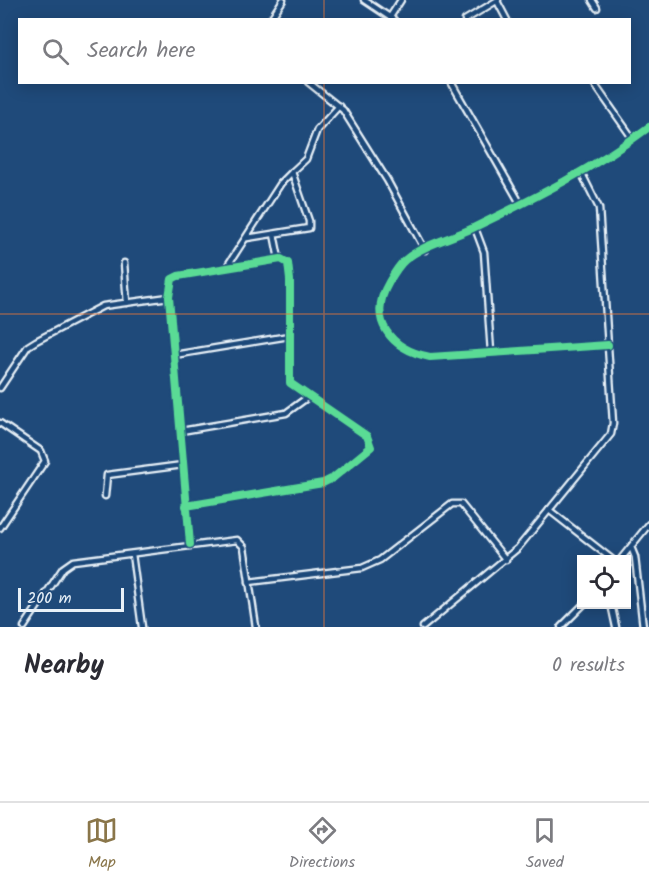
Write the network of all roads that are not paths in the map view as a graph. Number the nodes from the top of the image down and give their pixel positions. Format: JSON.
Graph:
{"nodes":[{"id":1,"x":283,"y":0,"type":"edge"},
{"id":2,"x":364,"y":0,"type":"edge"},
{"id":3,"x":401,"y":0,"type":"edge"},
{"id":4,"x":497,"y":0,"type":"edge"},
{"id":5,"x":592,"y":0,"type":"edge"},
{"id":6,"x":597,"y":8,"type":"dead end"},
{"id":7,"x":271,"y":18,"type":"edge"},
{"id":8,"x":392,"y":18,"type":"edge"},
{"id":9,"x":468,"y":18,"type":"edge"},
{"id":10,"x":506,"y":18,"type":"edge"},
{"id":11,"x":311,"y":84,"type":"edge"},
{"id":12,"x":452,"y":84,"type":"edge"},
{"id":13,"x":594,"y":84,"type":"edge"},
{"id":14,"x":339,"y":106,"type":"junction"},
{"id":15,"x":649,"y":127,"type":"edge"},
{"id":16,"x":633,"y":139,"type":"junction"},
{"id":17,"x":292,"y":172,"type":"junction"},
{"id":18,"x":580,"y":172,"type":"junction"},
{"id":19,"x":520,"y":203,"type":"junction"},
{"id":20,"x":475,"y":228,"type":"junction"},
{"id":21,"x":274,"y":234,"type":"junction"},
{"id":22,"x":247,"y":237,"type":"junction"},
{"id":23,"x":425,"y":250,"type":"junction"},
{"id":24,"x":279,"y":259,"type":"junction"},
{"id":25,"x":124,"y":263,"type":"dead end"},
{"id":26,"x":226,"y":268,"type":"junction"},
{"id":27,"x":169,"y":297,"type":"junction"},
{"id":28,"x":127,"y":303,"type":"junction"},
{"id":29,"x":289,"y":336,"type":"junction"},
{"id":30,"x":608,"y":345,"type":"junction"},
{"id":31,"x":491,"y":352,"type":"junction"},
{"id":32,"x":174,"y":355,"type":"junction"},
{"id":33,"x":0,"y":388,"type":"edge"},
{"id":34,"x":308,"y":397,"type":"junction"},
{"id":35,"x":0,"y":423,"type":"edge"},
{"id":36,"x":181,"y":431,"type":"junction"},
{"id":37,"x":183,"y":465,"type":"junction"},
{"id":38,"x":105,"y":496,"type":"dead end"},
{"id":39,"x":186,"y":506,"type":"junction"},
{"id":40,"x":549,"y":510,"type":"junction"},
{"id":41,"x":649,"y":524,"type":"edge"},
{"id":42,"x":0,"y":528,"type":"edge"},
{"id":43,"x":190,"y":544,"type":"junction"},
{"id":44,"x":631,"y":547,"type":"junction"},
{"id":45,"x":132,"y":554,"type":"junction"},
{"id":46,"x":607,"y":555,"type":"edge"},
{"id":47,"x":625,"y":555,"type":"edge"},
{"id":48,"x":506,"y":560,"type":"junction"},
{"id":49,"x":249,"y":582,"type":"junction"},
{"id":50,"x":579,"y":609,"type":"edge"},
{"id":51,"x":612,"y":609,"type":"edge"},
{"id":52,"x":24,"y":627,"type":"edge"},
{"id":53,"x":142,"y":627,"type":"edge"},
{"id":54,"x":256,"y":627,"type":"edge"},
{"id":55,"x":423,"y":627,"type":"edge"},
{"id":56,"x":561,"y":627,"type":"edge"},
{"id":57,"x":616,"y":627,"type":"edge"},
{"id":58,"x":643,"y":627,"type":"edge"}],
"edges":[{"from":1,"to":7,"type":"street"},
{"from":2,"to":8,"type":"street"},
{"from":3,"to":8,"type":"street"},
{"from":4,"to":9,"type":"street"},
{"from":4,"to":10,"type":"street"},
{"from":5,"to":6,"type":"street"},
{"from":11,"to":14,"type":"street"},
{"from":12,"to":19,"type":"street"},
{"from":13,"to":16,"type":"street"},
{"from":14,"to":17,"type":"street"},
{"from":14,"to":23,"type":"street"},
{"from":15,"to":16,"type":"street"},
{"from":16,"to":18,"type":"street"},
{"from":17,"to":21,"type":"street"},
{"from":17,"to":22,"type":"street"},
{"from":18,"to":19,"type":"street"},
{"from":18,"to":30,"type":"street"},
{"from":19,"to":20,"type":"street"},
{"from":20,"to":23,"type":"street"},
{"from":20,"to":31,"type":"street"},
{"from":21,"to":22,"type":"street"},
{"from":21,"to":24,"type":"street"},
{"from":22,"to":26,"type":"street"},
{"from":23,"to":31,"type":"street"},
{"from":24,"to":26,"type":"street"},
{"from":24,"to":29,"type":"street"},
{"from":25,"to":28,"type":"street"},
{"from":26,"to":27,"type":"street"},
{"from":27,"to":28,"type":"street"},
{"from":27,"to":32,"type":"street"},
{"from":28,"to":33,"type":"street"},
{"from":29,"to":32,"type":"street"},
{"from":29,"to":34,"type":"street"},
{"from":30,"to":31,"type":"street"},
{"from":30,"to":40,"type":"street"},
{"from":32,"to":36,"type":"street"},
{"from":34,"to":36,"type":"street"},
{"from":34,"to":39,"type":"street"},
{"from":35,"to":42,"type":"street"},
{"from":36,"to":37,"type":"street"},
{"from":37,"to":38,"type":"street"},
{"from":37,"to":39,"type":"street"},
{"from":39,"to":43,"type":"street"},
{"from":40,"to":46,"type":"street"},
{"from":40,"to":48,"type":"street"},
{"from":41,"to":44,"type":"street"},
{"from":43,"to":45,"type":"street"},
{"from":43,"to":49,"type":"street"},
{"from":44,"to":47,"type":"street"},
{"from":44,"to":58,"type":"street"},
{"from":45,"to":52,"type":"street"},
{"from":45,"to":53,"type":"street"},
{"from":48,"to":49,"type":"street"},
{"from":48,"to":55,"type":"street"},
{"from":49,"to":54,"type":"street"},
{"from":50,"to":56,"type":"street"},
{"from":51,"to":57,"type":"street"}]}
